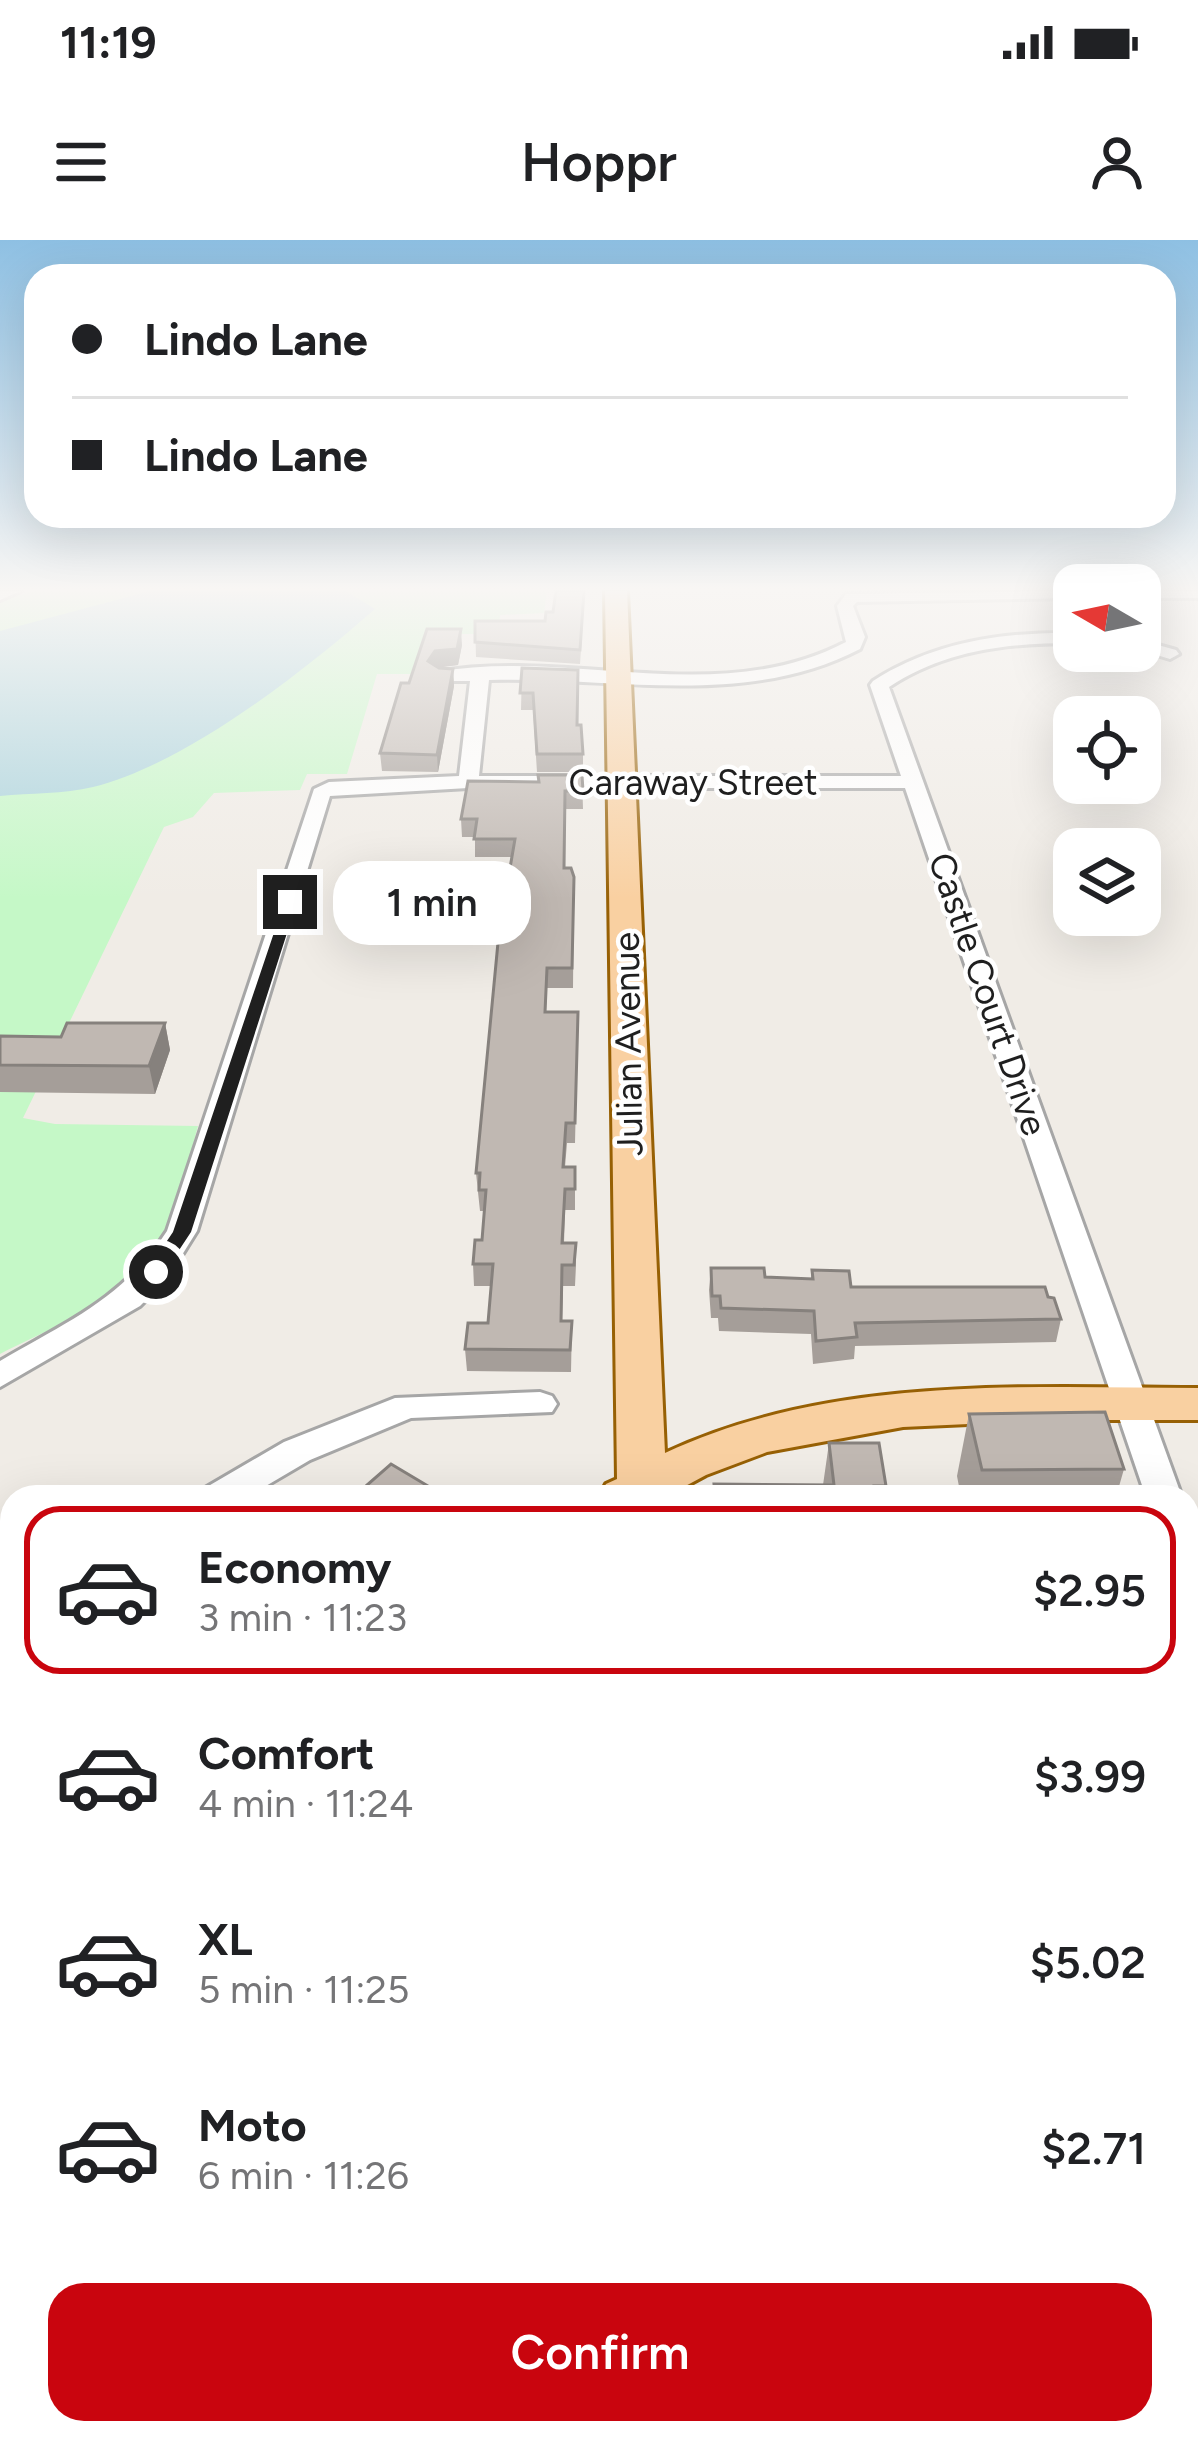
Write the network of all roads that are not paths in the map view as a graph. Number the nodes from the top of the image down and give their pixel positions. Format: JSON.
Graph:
{"nodes":[{"id":1,"x":478,"y":694,"type":"edge"},
{"id":2,"x":619,"y":694,"type":"edge"},
{"id":3,"x":882,"y":694,"type":"edge"},
{"id":4,"x":468,"y":782,"type":"junction"},
{"id":5,"x":622,"y":782,"type":"junction"},
{"id":6,"x":914,"y":782,"type":"junction"},
{"id":7,"x":0,"y":1376,"type":"edge"},
{"id":8,"x":540,"y":1404,"type":"dead end"},
{"id":9,"x":1131,"y":1404,"type":"junction"},
{"id":10,"x":1198,"y":1404,"type":"edge"},
{"id":11,"x":239,"y":1485,"type":"edge"},
{"id":12,"x":636,"y":1485,"type":"edge"},
{"id":13,"x":653,"y":1485,"type":"edge"},
{"id":14,"x":1160,"y":1485,"type":"edge"}],
"edges":[{"from":1,"to":4,"type":"street"},
{"from":2,"to":5,"type":"main road","name":"Julian Avenue"},
{"from":3,"to":6,"type":"street","name":"Castle Court Drive"},
{"from":4,"to":5,"type":"street","name":"Caraway Street"},
{"from":4,"to":7,"type":"street","name":"Caraway Street"},
{"from":5,"to":6,"type":"street","name":"Caraway Street"},
{"from":5,"to":12,"type":"main road","name":"Julian Avenue"},
{"from":6,"to":9,"type":"street","name":"Castle Court Drive"},
{"from":8,"to":11,"type":"street"},
{"from":9,"to":10,"type":"main road"},
{"from":9,"to":13,"type":"main road"},
{"from":9,"to":14,"type":"street","name":"Castle Court Drive"}]}
